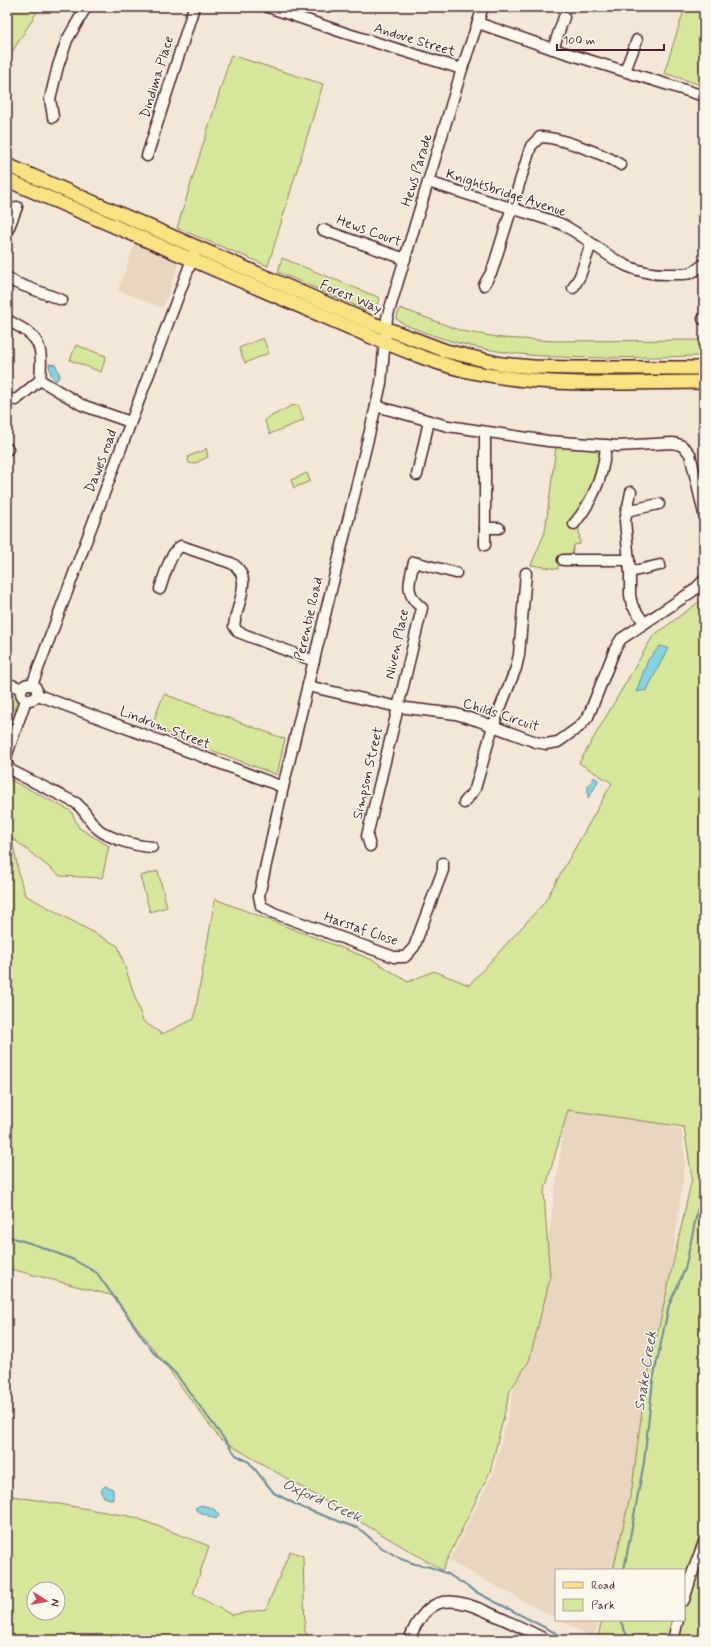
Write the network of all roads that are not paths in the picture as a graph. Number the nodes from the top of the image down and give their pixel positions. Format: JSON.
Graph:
{"nodes":[{"id":1,"x":86,"y":7,"type":"edge"},
{"id":2,"x":194,"y":7,"type":"edge"},
{"id":3,"x":268,"y":7,"type":"edge"},
{"id":4,"x":483,"y":7,"type":"edge"},
{"id":5,"x":564,"y":17,"type":"dead end"},
{"id":6,"x":478,"y":23,"type":"junction"},
{"id":7,"x":637,"y":40,"type":"dead end"},
{"id":8,"x":553,"y":48,"type":"junction"},
{"id":9,"x":462,"y":69,"type":"junction"},
{"id":10,"x":626,"y":71,"type":"junction"},
{"id":11,"x":704,"y":96,"type":"edge"},
{"id":12,"x":53,"y":117,"type":"dead end"},
{"id":13,"x":147,"y":156,"type":"dead end"},
{"id":14,"x":7,"y":165,"type":"edge"},
{"id":15,"x":621,"y":165,"type":"dead end"},
{"id":16,"x":7,"y":180,"type":"edge"},
{"id":17,"x":428,"y":182,"type":"junction"},
{"id":18,"x":17,"y":207,"type":"dead end"},
{"id":19,"x":512,"y":208,"type":"junction"},
{"id":20,"x":323,"y":230,"type":"dead end"},
{"id":21,"x":7,"y":232,"type":"edge"},
{"id":22,"x":590,"y":244,"type":"junction"},
{"id":23,"x":197,"y":247,"type":"junction"},
{"id":24,"x":405,"y":259,"type":"junction"},
{"id":25,"x":192,"y":260,"type":"junction"},
{"id":26,"x":704,"y":264,"type":"edge"},
{"id":27,"x":7,"y":277,"type":"edge"},
{"id":28,"x":484,"y":285,"type":"dead end"},
{"id":29,"x":573,"y":288,"type":"dead end"},
{"id":30,"x":62,"y":300,"type":"dead end"},
{"id":31,"x":7,"y":320,"type":"edge"},
{"id":32,"x":385,"y":328,"type":"junction"},
{"id":33,"x":384,"y":342,"type":"junction"},
{"id":34,"x":704,"y":368,"type":"edge"},
{"id":35,"x":40,"y":380,"type":"junction"},
{"id":36,"x":704,"y":382,"type":"edge"},
{"id":37,"x":7,"y":398,"type":"edge"},
{"id":38,"x":376,"y":406,"type":"junction"},
{"id":39,"x":429,"y":421,"type":"junction"},
{"id":40,"x":130,"y":422,"type":"junction"},
{"id":41,"x":485,"y":432,"type":"junction"},
{"id":42,"x":606,"y":445,"type":"junction"},
{"id":43,"x":417,"y":475,"type":"dead end"},
{"id":44,"x":631,"y":492,"type":"dead end"},
{"id":45,"x":659,"y":504,"type":"dead end"},
{"id":46,"x":626,"y":511,"type":"junction"},
{"id":47,"x":704,"y":514,"type":"edge"},
{"id":48,"x":574,"y":524,"type":"dead end"},
{"id":49,"x":485,"y":528,"type":"junction"},
{"id":50,"x":499,"y":528,"type":"dead end"},
{"id":51,"x":486,"y":546,"type":"dead end"},
{"id":52,"x":563,"y":560,"type":"dead end"},
{"id":53,"x":629,"y":560,"type":"junction"},
{"id":54,"x":660,"y":565,"type":"dead end"},
{"id":55,"x":630,"y":572,"type":"junction"},
{"id":56,"x":456,"y":573,"type":"dead end"},
{"id":57,"x":526,"y":573,"type":"dead end"},
{"id":58,"x":704,"y":580,"type":"edge"},
{"id":59,"x":160,"y":589,"type":"dead end"},
{"id":60,"x":644,"y":623,"type":"junction"},
{"id":61,"x":314,"y":662,"type":"junction"},
{"id":62,"x":7,"y":683,"type":"edge"},
{"id":63,"x":32,"y":685,"type":"junction"},
{"id":64,"x":308,"y":686,"type":"junction"},
{"id":65,"x":22,"y":689,"type":"junction"},
{"id":66,"x":38,"y":695,"type":"junction"},
{"id":67,"x":26,"y":700,"type":"junction"},
{"id":68,"x":398,"y":707,"type":"junction"},
{"id":69,"x":493,"y":726,"type":"junction"},
{"id":70,"x":7,"y":754,"type":"edge"},
{"id":71,"x":7,"y":764,"type":"edge"},
{"id":72,"x":283,"y":787,"type":"junction"},
{"id":73,"x":464,"y":803,"type":"dead end"},
{"id":74,"x":370,"y":846,"type":"dead end"},
{"id":75,"x":152,"y":847,"type":"dead end"},
{"id":76,"x":443,"y":863,"type":"dead end"},
{"id":77,"x":259,"y":902,"type":"joint"},
{"id":78,"x":704,"y":1542,"type":"edge"},
{"id":79,"x":685,"y":1597,"type":"edge"},
{"id":80,"x":678,"y":1621,"type":"edge"},
{"id":81,"x":409,"y":1640,"type":"edge"},
{"id":82,"x":546,"y":1640,"type":"edge"},
{"id":83,"x":673,"y":1640,"type":"edge"}],
"edges":[{"from":1,"to":12,"type":"street"},
{"from":2,"to":13,"type":"street","name":"Dindima Place"},
{"from":3,"to":9,"type":"street","name":"Andove Street"},
{"from":4,"to":6,"type":"street","name":"Hews Parade"},
{"from":5,"to":8,"type":"street"},
{"from":6,"to":8,"type":"street"},
{"from":6,"to":9,"type":"street","name":"Hews Parade"},
{"from":7,"to":10,"type":"street"},
{"from":8,"to":10,"type":"street"},
{"from":9,"to":17,"type":"street","name":"Hews Parade"},
{"from":10,"to":11,"type":"street"},
{"from":14,"to":23,"type":"main road","name":"Forest Way"},
{"from":15,"to":19,"type":"street"},
{"from":16,"to":25,"type":"main road","name":"Forest Way"},
{"from":17,"to":19,"type":"street","name":"Knightsbridge Avenue"},
{"from":17,"to":24,"type":"street","name":"Hews Parade"},
{"from":18,"to":21,"type":"street"},
{"from":19,"to":22,"type":"street","name":"Knightsbridge Avenue"},
{"from":19,"to":28,"type":"street"},
{"from":20,"to":24,"type":"street","name":"Hews Court"},
{"from":22,"to":26,"type":"street","name":"Knightsbridge Avenue"},
{"from":22,"to":29,"type":"street"},
{"from":23,"to":25,"type":"street","name":"Dawes road"},
{"from":23,"to":32,"type":"main road","name":"Forest Way"},
{"from":24,"to":32,"type":"street","name":"Hews Parade"},
{"from":25,"to":33,"type":"main road","name":"Forest Way"},
{"from":25,"to":40,"type":"street","name":"Dawes road"},
{"from":27,"to":30,"type":"street"},
{"from":31,"to":35,"type":"street"},
{"from":32,"to":33,"type":"street","name":"Hews Parade"},
{"from":32,"to":34,"type":"main road","name":"Forest Way"},
{"from":33,"to":36,"type":"main road","name":"Forest Way"},
{"from":33,"to":38,"type":"street","name":"Perentie Road"},
{"from":35,"to":37,"type":"street"},
{"from":35,"to":40,"type":"street"},
{"from":38,"to":39,"type":"street"},
{"from":38,"to":61,"type":"street","name":"Perentie Road"},
{"from":39,"to":41,"type":"street"},
{"from":39,"to":43,"type":"street"},
{"from":40,"to":63,"type":"street","name":"Dawes road"},
{"from":41,"to":42,"type":"street"},
{"from":41,"to":49,"type":"street"},
{"from":42,"to":47,"type":"street"},
{"from":42,"to":48,"type":"street"},
{"from":44,"to":46,"type":"street"},
{"from":45,"to":46,"type":"street"},
{"from":46,"to":53,"type":"street"},
{"from":49,"to":50,"type":"street"},
{"from":49,"to":51,"type":"street"},
{"from":52,"to":53,"type":"street"},
{"from":53,"to":55,"type":"street"},
{"from":54,"to":55,"type":"street"},
{"from":55,"to":60,"type":"street"},
{"from":56,"to":68,"type":"street","name":"Niven Place"},
{"from":57,"to":69,"type":"street"},
{"from":58,"to":60,"type":"street","name":"Childs Circuit"},
{"from":59,"to":61,"type":"street"},
{"from":60,"to":69,"type":"street","name":"Childs Circuit"},
{"from":61,"to":64,"type":"street","name":"Perentie Road"},
{"from":62,"to":65,"type":"street"},
{"from":63,"to":65,"type":"street"},
{"from":63,"to":66,"type":"street"},
{"from":64,"to":68,"type":"street","name":"Childs Circuit"},
{"from":64,"to":72,"type":"street","name":"Perentie Road"},
{"from":65,"to":67,"type":"street"},
{"from":66,"to":67,"type":"street"},
{"from":66,"to":72,"type":"street","name":"Lindrum Street"},
{"from":67,"to":70,"type":"street"},
{"from":68,"to":69,"type":"street","name":"Childs Circuit"},
{"from":68,"to":74,"type":"street","name":"Simpson Street"},
{"from":69,"to":73,"type":"street"},
{"from":71,"to":75,"type":"street"},
{"from":72,"to":77,"type":"street","name":"Perentie Road"},
{"from":76,"to":77,"type":"street","name":"Harstaf Close"},
{"from":78,"to":79,"type":"street"},
{"from":80,"to":83,"type":"street"},
{"from":81,"to":82,"type":"street"}]}
